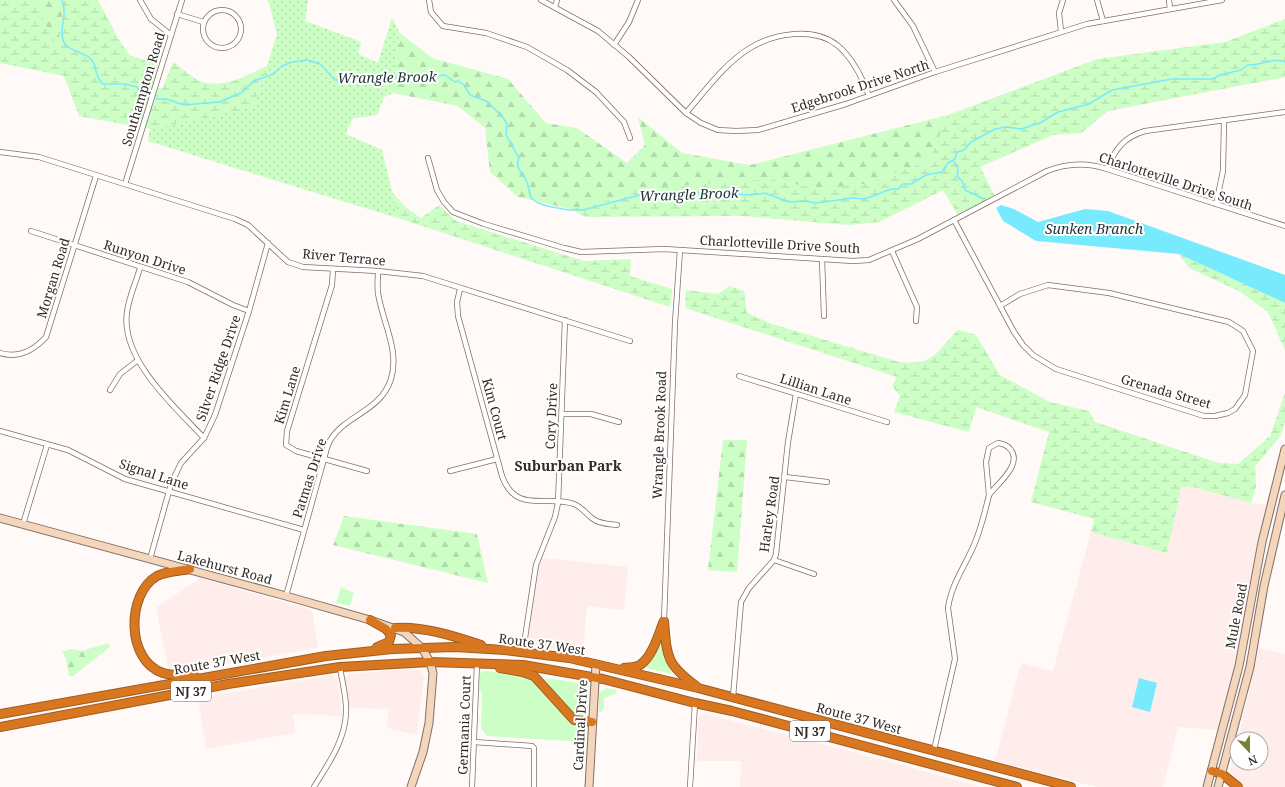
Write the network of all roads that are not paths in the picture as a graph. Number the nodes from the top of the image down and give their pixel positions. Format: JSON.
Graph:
{"nodes":[{"id":1,"x":140,"y":0,"type":"edge"},
{"id":2,"x":182,"y":0,"type":"edge"},
{"id":3,"x":428,"y":0,"type":"edge"},
{"id":4,"x":541,"y":0,"type":"edge"},
{"id":5,"x":557,"y":0,"type":"edge"},
{"id":6,"x":638,"y":0,"type":"edge"},
{"id":7,"x":894,"y":0,"type":"edge"},
{"id":8,"x":1063,"y":0,"type":"edge"},
{"id":9,"x":1097,"y":0,"type":"edge"},
{"id":10,"x":1169,"y":0,"type":"edge"},
{"id":11,"x":1222,"y":0,"type":"edge"},
{"id":12,"x":555,"y":7,"type":"junction"},
{"id":13,"x":1170,"y":9,"type":"junction"},
{"id":14,"x":177,"y":14,"type":"junction"},
{"id":15,"x":1103,"y":21,"type":"junction"},
{"id":16,"x":203,"y":22,"type":"junction"},
{"id":17,"x":1062,"y":31,"type":"junction"},
{"id":18,"x":171,"y":35,"type":"junction"},
{"id":19,"x":614,"y":45,"type":"junction"},
{"id":20,"x":935,"y":72,"type":"junction"},
{"id":21,"x":869,"y":96,"type":"junction"},
{"id":22,"x":1285,"y":112,"type":"edge"},
{"id":23,"x":686,"y":113,"type":"junction"},
{"id":24,"x":1224,"y":120,"type":"junction"},
{"id":25,"x":630,"y":138,"type":"dead end"},
{"id":26,"x":0,"y":152,"type":"edge"},
{"id":27,"x":428,"y":158,"type":"dead end"},
{"id":28,"x":1107,"y":169,"type":"junction"},
{"id":29,"x":96,"y":176,"type":"junction"},
{"id":30,"x":125,"y":184,"type":"junction"},
{"id":31,"x":1216,"y":204,"type":"junction"},
{"id":32,"x":954,"y":220,"type":"junction"},
{"id":33,"x":1285,"y":226,"type":"edge"},
{"id":34,"x":31,"y":232,"type":"dead end"},
{"id":35,"x":268,"y":243,"type":"junction"},
{"id":36,"x":75,"y":246,"type":"junction"},
{"id":37,"x":680,"y":250,"type":"junction"},
{"id":38,"x":892,"y":251,"type":"junction"},
{"id":39,"x":822,"y":259,"type":"junction"},
{"id":40,"x":140,"y":268,"type":"junction"},
{"id":41,"x":333,"y":269,"type":"junction"},
{"id":42,"x":378,"y":271,"type":"junction"},
{"id":43,"x":460,"y":289,"type":"junction"},
{"id":44,"x":1000,"y":306,"type":"junction"},
{"id":45,"x":249,"y":311,"type":"junction"},
{"id":46,"x":824,"y":316,"type":"dead end"},
{"id":47,"x":565,"y":320,"type":"junction"},
{"id":48,"x":916,"y":321,"type":"dead end"},
{"id":49,"x":630,"y":341,"type":"dead end"},
{"id":50,"x":0,"y":353,"type":"edge"},
{"id":51,"x":138,"y":360,"type":"junction"},
{"id":52,"x":739,"y":376,"type":"dead end"},
{"id":53,"x":110,"y":390,"type":"dead end"},
{"id":54,"x":796,"y":394,"type":"junction"},
{"id":55,"x":562,"y":414,"type":"junction"},
{"id":56,"x":619,"y":422,"type":"dead end"},
{"id":57,"x":887,"y":422,"type":"dead end"},
{"id":58,"x":0,"y":431,"type":"edge"},
{"id":59,"x":204,"y":438,"type":"junction"},
{"id":60,"x":47,"y":445,"type":"junction"},
{"id":61,"x":1285,"y":449,"type":"edge"},
{"id":62,"x":324,"y":459,"type":"junction"},
{"id":63,"x":497,"y":459,"type":"junction"},
{"id":64,"x":367,"y":471,"type":"dead end"},
{"id":65,"x":450,"y":471,"type":"dead end"},
{"id":66,"x":785,"y":477,"type":"junction"},
{"id":67,"x":826,"y":482,"type":"dead end"},
{"id":68,"x":170,"y":492,"type":"junction"},
{"id":69,"x":989,"y":495,"type":"junction"},
{"id":70,"x":1285,"y":496,"type":"edge"},
{"id":71,"x":558,"y":502,"type":"junction"},
{"id":72,"x":0,"y":518,"type":"edge"},
{"id":73,"x":23,"y":524,"type":"junction"},
{"id":74,"x":617,"y":525,"type":"dead end"},
{"id":75,"x":304,"y":530,"type":"junction"},
{"id":76,"x":1262,"y":542,"type":"junction"},
{"id":77,"x":1274,"y":545,"type":"junction"},
{"id":78,"x":150,"y":558,"type":"junction"},
{"id":79,"x":774,"y":560,"type":"junction"},
{"id":80,"x":190,"y":569,"type":"junction"},
{"id":81,"x":814,"y":574,"type":"dead end"},
{"id":82,"x":286,"y":596,"type":"junction"},
{"id":83,"x":370,"y":620,"type":"junction"},
{"id":84,"x":664,"y":621,"type":"junction"},
{"id":85,"x":395,"y":628,"type":"junction"},
{"id":86,"x":422,"y":648,"type":"junction"},
{"id":87,"x":491,"y":649,"type":"junction"},
{"id":88,"x":367,"y":651,"type":"junction"},
{"id":89,"x":523,"y":651,"type":"junction"},
{"id":90,"x":1242,"y":651,"type":"junction"},
{"id":91,"x":1252,"y":653,"type":"junction"},
{"id":92,"x":430,"y":662,"type":"junction"},
{"id":93,"x":480,"y":663,"type":"junction"},
{"id":94,"x":596,"y":664,"type":"junction"},
{"id":95,"x":340,"y":667,"type":"junction"},
{"id":96,"x":615,"y":668,"type":"junction"},
{"id":97,"x":214,"y":675,"type":"junction"},
{"id":98,"x":594,"y":677,"type":"junction"},
{"id":99,"x":698,"y":688,"type":"junction"},
{"id":100,"x":1232,"y":690,"type":"junction"},
{"id":101,"x":1244,"y":692,"type":"junction"},
{"id":102,"x":733,"y":697,"type":"junction"},
{"id":103,"x":695,"y":703,"type":"junction"},
{"id":104,"x":0,"y":714,"type":"edge"},
{"id":105,"x":592,"y":722,"type":"junction"},
{"id":106,"x":0,"y":727,"type":"edge"},
{"id":107,"x":474,"y":742,"type":"junction"},
{"id":108,"x":934,"y":750,"type":"junction"},
{"id":109,"x":1212,"y":771,"type":"junction"},
{"id":110,"x":1222,"y":774,"type":"junction"},
{"id":111,"x":413,"y":777,"type":"junction"},
{"id":112,"x":314,"y":787,"type":"edge"},
{"id":113,"x":407,"y":787,"type":"edge"},
{"id":114,"x":411,"y":787,"type":"edge"},
{"id":115,"x":472,"y":787,"type":"edge"},
{"id":116,"x":534,"y":787,"type":"edge"},
{"id":117,"x":589,"y":787,"type":"edge"},
{"id":118,"x":690,"y":787,"type":"edge"},
{"id":119,"x":1015,"y":787,"type":"edge"},
{"id":120,"x":1071,"y":787,"type":"edge"},
{"id":121,"x":1207,"y":787,"type":"edge"},
{"id":122,"x":1218,"y":787,"type":"edge"},
{"id":123,"x":1238,"y":787,"type":"edge"}],
"edges":[{"from":1,"to":18,"type":"street"},
{"from":2,"to":14,"type":"street","name":"Southampton Road"},
{"from":3,"to":25,"type":"street"},
{"from":4,"to":12,"type":"street","name":"Edgebrook Drive North"},
{"from":5,"to":12,"type":"street"},
{"from":6,"to":19,"type":"street"},
{"from":7,"to":20,"type":"street"},
{"from":8,"to":17,"type":"street"},
{"from":9,"to":15,"type":"street"},
{"from":10,"to":13,"type":"street"},
{"from":11,"to":13,"type":"street","name":"Edgebrook Drive North"},
{"from":12,"to":19,"type":"street","name":"Edgebrook Drive North"},
{"from":13,"to":15,"type":"street","name":"Edgebrook Drive North"},
{"from":14,"to":16,"type":"street"},
{"from":14,"to":18,"type":"street","name":"Southampton Road"},
{"from":15,"to":17,"type":"street","name":"Edgebrook Drive North"},
{"from":16,"to":16,"type":"street"},
{"from":17,"to":20,"type":"street","name":"Edgebrook Drive North"},
{"from":18,"to":30,"type":"street","name":"Southampton Road"},
{"from":19,"to":23,"type":"street","name":"Edgebrook Drive North"},
{"from":20,"to":21,"type":"street","name":"Edgebrook Drive North"},
{"from":21,"to":23,"type":"street","name":"Edgebrook Drive North"},
{"from":21,"to":23,"type":"street"},
{"from":22,"to":24,"type":"street"},
{"from":24,"to":28,"type":"street"},
{"from":24,"to":31,"type":"street"},
{"from":26,"to":29,"type":"street","name":"River Terrace"},
{"from":27,"to":37,"type":"street","name":"Charlotteville Drive South"},
{"from":28,"to":31,"type":"street","name":"Charlotteville Drive South"},
{"from":28,"to":32,"type":"street","name":"Charlotteville Drive South"},
{"from":29,"to":30,"type":"street","name":"River Terrace"},
{"from":29,"to":36,"type":"street","name":"Morgan Road"},
{"from":30,"to":35,"type":"street","name":"River Terrace"},
{"from":31,"to":33,"type":"street","name":"Charlotteville Drive South"},
{"from":32,"to":38,"type":"street","name":"Charlotteville Drive South"},
{"from":32,"to":44,"type":"street","name":"Grenada Street"},
{"from":34,"to":36,"type":"street","name":"Runyon Drive"},
{"from":35,"to":41,"type":"street","name":"River Terrace"},
{"from":35,"to":45,"type":"street","name":"Silver Ridge Drive"},
{"from":36,"to":40,"type":"street","name":"Runyon Drive"},
{"from":36,"to":50,"type":"street","name":"Morgan Road"},
{"from":37,"to":39,"type":"street","name":"Charlotteville Drive South"},
{"from":37,"to":84,"type":"street","name":"Wrangle Brook Road"},
{"from":38,"to":39,"type":"street","name":"Charlotteville Drive South"},
{"from":38,"to":48,"type":"street"},
{"from":39,"to":46,"type":"street"},
{"from":40,"to":45,"type":"street","name":"Runyon Drive"},
{"from":40,"to":51,"type":"street"},
{"from":41,"to":42,"type":"street","name":"River Terrace"},
{"from":41,"to":62,"type":"street","name":"Kim Lane"},
{"from":42,"to":43,"type":"street","name":"River Terrace"},
{"from":42,"to":62,"type":"street","name":"Patmas Drive"},
{"from":43,"to":47,"type":"street","name":"River Terrace"},
{"from":43,"to":63,"type":"street","name":"Kim Court"},
{"from":44,"to":44,"type":"street","name":"Grenada Street"},
{"from":45,"to":59,"type":"street","name":"Silver Ridge Drive"},
{"from":47,"to":49,"type":"street","name":"River Terrace"},
{"from":47,"to":55,"type":"street","name":"Cory Drive"},
{"from":51,"to":53,"type":"street"},
{"from":51,"to":59,"type":"street"},
{"from":52,"to":54,"type":"street","name":"Lillian Lane"},
{"from":54,"to":57,"type":"street","name":"Lillian Lane"},
{"from":54,"to":66,"type":"street","name":"Harley Road"},
{"from":55,"to":56,"type":"street"},
{"from":55,"to":71,"type":"street","name":"Cory Drive"},
{"from":58,"to":60,"type":"street","name":"Signal Lane"},
{"from":59,"to":68,"type":"street","name":"Silver Ridge Drive"},
{"from":60,"to":68,"type":"street","name":"Signal Lane"},
{"from":60,"to":73,"type":"street"},
{"from":61,"to":76,"type":"main road","name":"Mule Road"},
{"from":62,"to":64,"type":"street","name":"Kim Lane"},
{"from":62,"to":75,"type":"street","name":"Patmas Drive"},
{"from":63,"to":65,"type":"street"},
{"from":63,"to":71,"type":"street","name":"Kim Court"},
{"from":66,"to":67,"type":"street"},
{"from":66,"to":79,"type":"street","name":"Harley Road"},
{"from":68,"to":75,"type":"street","name":"Signal Lane"},
{"from":68,"to":78,"type":"street","name":"Silver Ridge Drive"},
{"from":69,"to":69,"type":"street"},
{"from":69,"to":108,"type":"street"},
{"from":70,"to":77,"type":"main road","name":"Mule Road"},
{"from":71,"to":74,"type":"street","name":"Kim Court"},
{"from":71,"to":89,"type":"street","name":"Cory Drive"},
{"from":72,"to":73,"type":"main road","name":"Lakehurst Road"},
{"from":73,"to":78,"type":"main road","name":"Lakehurst Road"},
{"from":75,"to":82,"type":"street","name":"Patmas Drive"},
{"from":76,"to":77,"type":"main road"},
{"from":76,"to":90,"type":"main road","name":"Mule Road"},
{"from":77,"to":91,"type":"main road","name":"Mule Road"},
{"from":78,"to":80,"type":"main road","name":"Lakehurst Road"},
{"from":79,"to":81,"type":"street"},
{"from":79,"to":102,"type":"street","name":"Harley Road"},
{"from":80,"to":82,"type":"main road","name":"Lakehurst Road"},
{"from":80,"to":97,"type":"highway"},
{"from":82,"to":83,"type":"main road","name":"Lakehurst Road"},
{"from":83,"to":85,"type":"main road","name":"Lakehurst Road"},
{"from":83,"to":88,"type":"highway"},
{"from":84,"to":96,"type":"highway"},
{"from":84,"to":99,"type":"highway"},
{"from":85,"to":86,"type":"main road","name":"Lakehurst Road"},
{"from":85,"to":87,"type":"highway"},
{"from":86,"to":87,"type":"highway","name":"Route 37 West","number":"NJ 37"},
{"from":86,"to":88,"type":"highway","name":"Route 37 West","number":"NJ 37"},
{"from":86,"to":92,"type":"main road","name":"Lakehurst Road"},
{"from":87,"to":89,"type":"highway","name":"Route 37 West","number":"NJ 37"},
{"from":88,"to":97,"type":"highway","name":"Route 37 West","number":"NJ 37"},
{"from":89,"to":94,"type":"highway","name":"Route 37 West","number":"NJ 37"},
{"from":90,"to":91,"type":"main road"},
{"from":90,"to":100,"type":"main road","name":"Mule Road"},
{"from":91,"to":101,"type":"main road","name":"Mule Road"},
{"from":92,"to":93,"type":"highway","name":"Route 37 West","number":"NJ 37"},
{"from":92,"to":95,"type":"highway","name":"Route 37 West","number":"NJ 37"},
{"from":92,"to":111,"type":"main road"},
{"from":93,"to":98,"type":"highway","name":"Route 37 West","number":"NJ 37"},
{"from":93,"to":105,"type":"highway"},
{"from":93,"to":107,"type":"street","name":"Germania Court"},
{"from":94,"to":96,"type":"highway","name":"Route 37 West","number":"NJ 37"},
{"from":94,"to":98,"type":"main road","name":"Cardinal Drive"},
{"from":95,"to":106,"type":"highway","name":"Route 37 West","number":"NJ 37"},
{"from":95,"to":112,"type":"street"},
{"from":96,"to":99,"type":"highway","name":"Route 37 West","number":"NJ 37"},
{"from":97,"to":104,"type":"highway","name":"Route 37 West","number":"NJ 37"},
{"from":98,"to":103,"type":"highway","name":"Route 37 West","number":"NJ 37"},
{"from":98,"to":105,"type":"main road","name":"Cardinal Drive"},
{"from":99,"to":102,"type":"highway","name":"Route 37 West","number":"NJ 37"},
{"from":100,"to":101,"type":"main road"},
{"from":100,"to":109,"type":"main road","name":"Mule Road"},
{"from":101,"to":110,"type":"main road","name":"Mule Road"},
{"from":102,"to":108,"type":"highway","name":"Route 37 West","number":"NJ 37"},
{"from":103,"to":118,"type":"street"},
{"from":103,"to":119,"type":"highway","name":"Route 37 West","number":"NJ 37"},
{"from":105,"to":117,"type":"main road","name":"Cardinal Drive"},
{"from":107,"to":115,"type":"street","name":"Germania Court"},
{"from":107,"to":116,"type":"street"},
{"from":108,"to":120,"type":"highway","name":"Route 37 West","number":"NJ 37"},
{"from":109,"to":110,"type":"highway"},
{"from":109,"to":121,"type":"main road","name":"Mule Road"},
{"from":110,"to":122,"type":"main road","name":"Mule Road"},
{"from":110,"to":123,"type":"highway"},
{"from":111,"to":113,"type":"street"},
{"from":111,"to":114,"type":"main road"}]}
